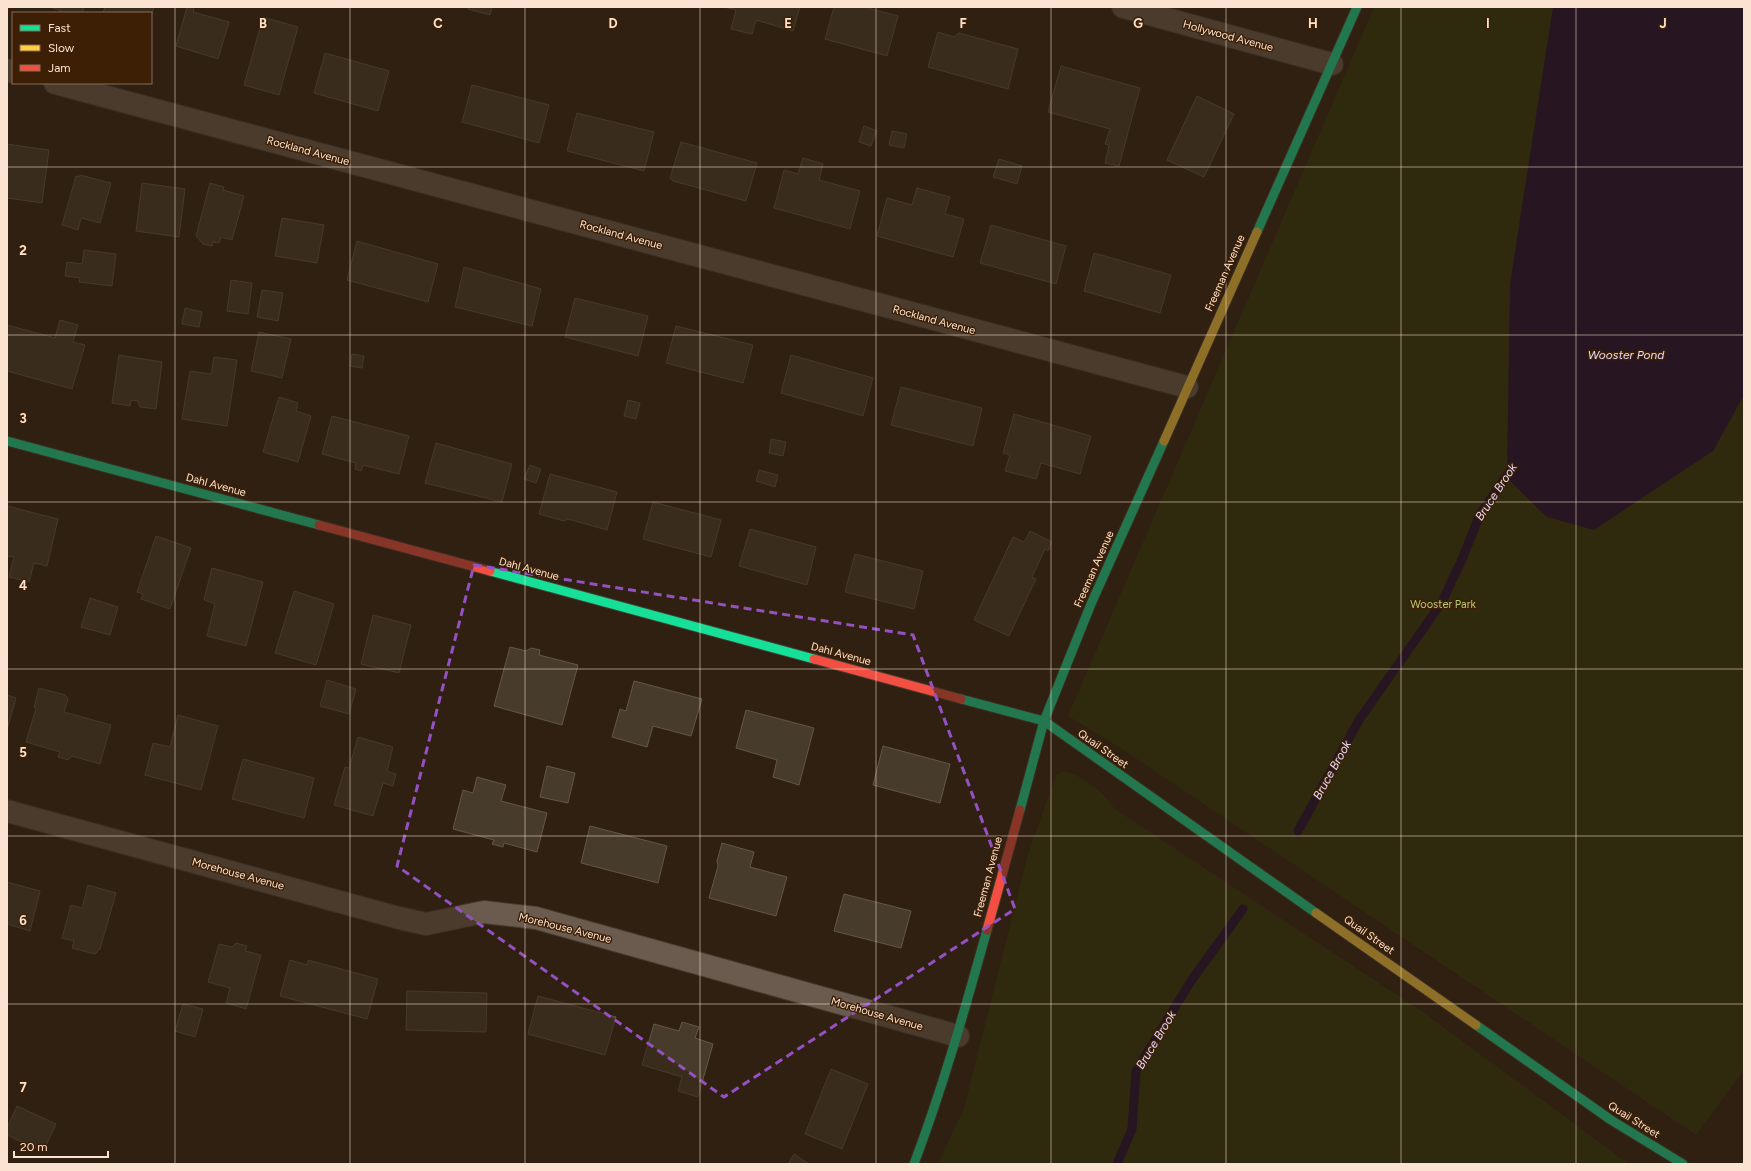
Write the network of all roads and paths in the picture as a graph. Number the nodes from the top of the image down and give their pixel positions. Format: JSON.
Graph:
{"nodes":[{"id":1,"x":1123,"y":7,"type":"edge"},
{"id":2,"x":1357,"y":7,"type":"edge"},
{"id":3,"x":1332,"y":64,"type":"junction"},
{"id":4,"x":59,"y":84,"type":"edge"},
{"id":5,"x":1187,"y":387,"type":"junction"},
{"id":6,"x":7,"y":441,"type":"edge"},
{"id":7,"x":1044,"y":721,"type":"junction"},
{"id":8,"x":7,"y":811,"type":"edge"},
{"id":9,"x":958,"y":1036,"type":"junction"},
{"id":10,"x":914,"y":1164,"type":"edge"},
{"id":11,"x":1683,"y":1164,"type":"edge"}],
"edges":[{"from":1,"to":3,"type":"street","name":"Hollywood Avenue"},
{"from":2,"to":3,"type":"street","name":"Freeman Avenue"},
{"from":3,"to":5,"type":"street","name":"Freeman Avenue"},
{"from":4,"to":5,"type":"street","name":"Rockland Avenue"},
{"from":5,"to":7,"type":"street","name":"Freeman Avenue"},
{"from":6,"to":7,"type":"street","name":"Dahl Avenue"},
{"from":7,"to":9,"type":"street","name":"Freeman Avenue"},
{"from":7,"to":11,"type":"street","name":"Quail Street"},
{"from":8,"to":9,"type":"street","name":"Morehouse Avenue"},
{"from":9,"to":10,"type":"street","name":"Freeman Avenue"}]}
